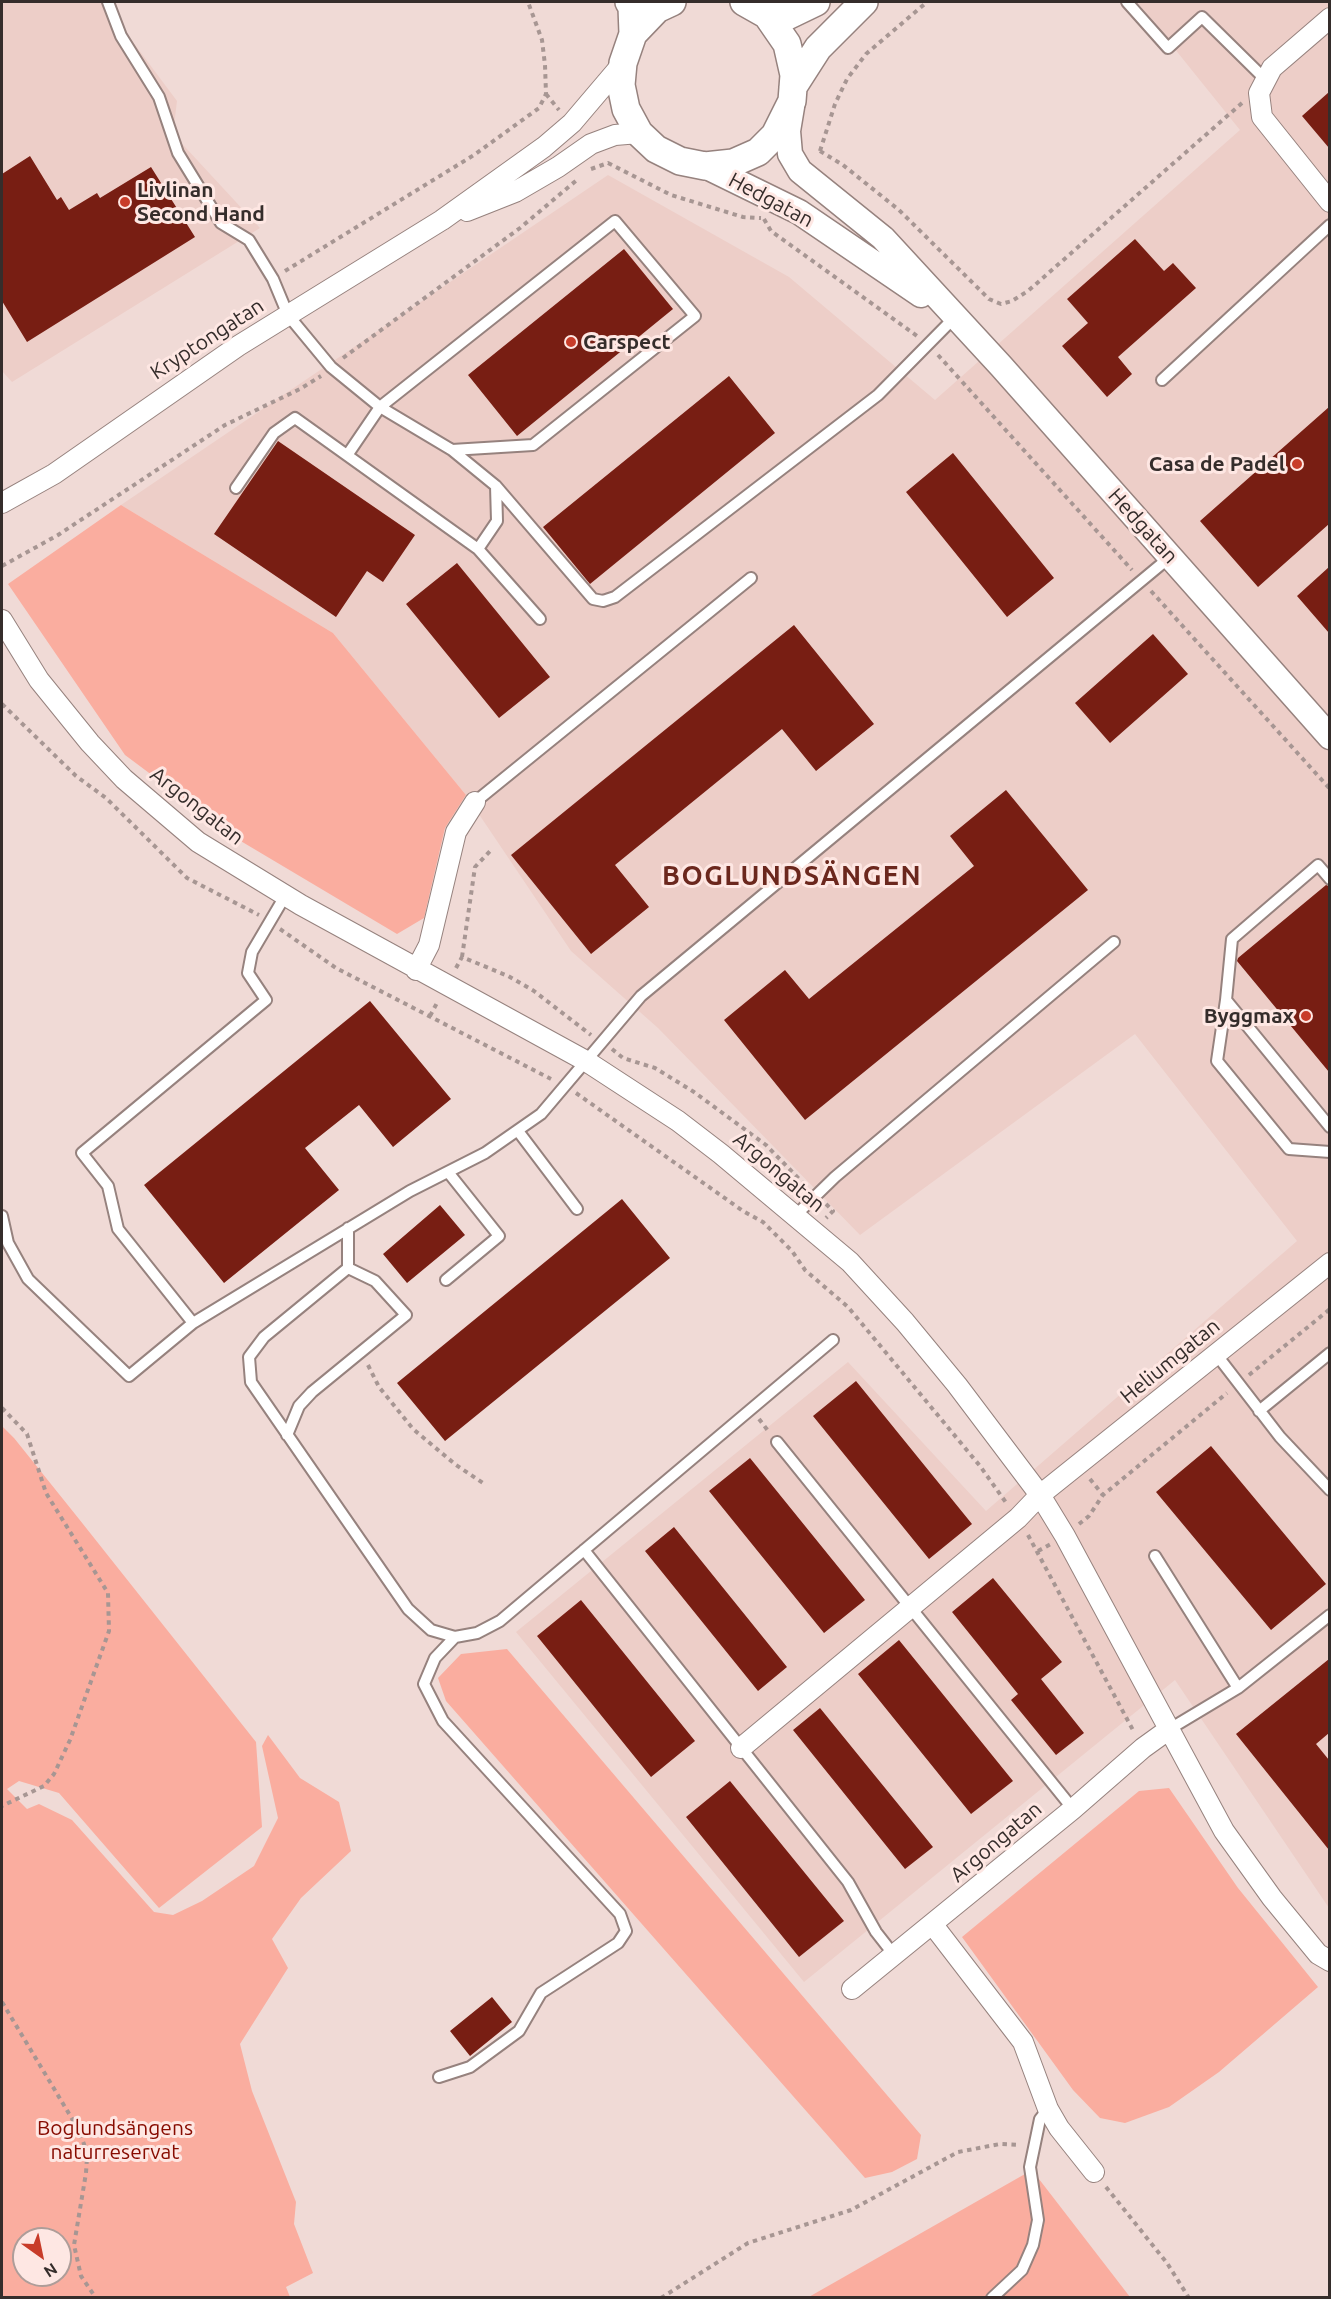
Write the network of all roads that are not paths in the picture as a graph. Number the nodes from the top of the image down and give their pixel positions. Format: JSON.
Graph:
{"nodes":[{"id":1,"x":108,"y":2,"type":"edge"},
{"id":2,"x":629,"y":2,"type":"edge"},
{"id":3,"x":672,"y":2,"type":"edge"},
{"id":4,"x":744,"y":2,"type":"edge"},
{"id":5,"x":816,"y":2,"type":"edge"},
{"id":6,"x":864,"y":2,"type":"edge"},
{"id":7,"x":1127,"y":2,"type":"edge"},
{"id":8,"x":767,"y":15,"type":"junction"},
{"id":9,"x":1329,"y":18,"type":"edge"},
{"id":10,"x":633,"y":34,"type":"junction"},
{"id":11,"x":623,"y":63,"type":"junction"},
{"id":12,"x":1266,"y":80,"type":"junction"},
{"id":13,"x":793,"y":94,"type":"junction"},
{"id":14,"x":639,"y":134,"type":"junction"},
{"id":15,"x":705,"y":166,"type":"junction"},
{"id":16,"x":1329,"y":202,"type":"edge"},
{"id":17,"x":442,"y":220,"type":"junction"},
{"id":18,"x":1329,"y":225,"type":"edge"},
{"id":19,"x":288,"y":315,"type":"junction"},
{"id":20,"x":954,"y":318,"type":"junction"},
{"id":21,"x":1162,"y":380,"type":"dead end"},
{"id":22,"x":380,"y":407,"type":"junction"},
{"id":23,"x":452,"y":450,"type":"junction"},
{"id":24,"x":348,"y":454,"type":"junction"},
{"id":25,"x":496,"y":486,"type":"junction"},
{"id":26,"x":236,"y":488,"type":"dead end"},
{"id":27,"x":2,"y":503,"type":"edge"},
{"id":28,"x":478,"y":549,"type":"junction"},
{"id":29,"x":1170,"y":556,"type":"junction"},
{"id":30,"x":751,"y":578,"type":"dead end"},
{"id":31,"x":540,"y":619,"type":"dead end"},
{"id":32,"x":2,"y":620,"type":"edge"},
{"id":33,"x":1329,"y":737,"type":"edge"},
{"id":34,"x":475,"y":802,"type":"joint"},
{"id":35,"x":1329,"y":879,"type":"edge"},
{"id":36,"x":285,"y":896,"type":"junction"},
{"id":37,"x":1114,"y":942,"type":"dead end"},
{"id":38,"x":416,"y":970,"type":"junction"},
{"id":39,"x":1226,"y":1000,"type":"junction"},
{"id":40,"x":586,"y":1061,"type":"junction"},
{"id":41,"x":1329,"y":1127,"type":"edge"},
{"id":42,"x":518,"y":1131,"type":"junction"},
{"id":43,"x":1329,"y":1152,"type":"edge"},
{"id":44,"x":448,"y":1172,"type":"junction"},
{"id":45,"x":577,"y":1209,"type":"dead end"},
{"id":46,"x":796,"y":1215,"type":"junction"},
{"id":47,"x":2,"y":1216,"type":"edge"},
{"id":48,"x":348,"y":1228,"type":"junction"},
{"id":49,"x":1329,"y":1263,"type":"edge"},
{"id":50,"x":348,"y":1268,"type":"junction"},
{"id":51,"x":446,"y":1280,"type":"dead end"},
{"id":52,"x":193,"y":1323,"type":"junction"},
{"id":53,"x":833,"y":1340,"type":"dead end"},
{"id":54,"x":1329,"y":1353,"type":"edge"},
{"id":55,"x":1216,"y":1354,"type":"junction"},
{"id":56,"x":1259,"y":1411,"type":"junction"},
{"id":57,"x":287,"y":1435,"type":"junction"},
{"id":58,"x":777,"y":1442,"type":"road end"},
{"id":59,"x":1329,"y":1490,"type":"edge"},
{"id":60,"x":1040,"y":1496,"type":"junction"},
{"id":61,"x":584,"y":1550,"type":"junction"},
{"id":62,"x":1155,"y":1556,"type":"dead end"},
{"id":63,"x":909,"y":1608,"type":"junction"},
{"id":64,"x":1329,"y":1616,"type":"edge"},
{"id":65,"x":455,"y":1637,"type":"junction"},
{"id":66,"x":1238,"y":1688,"type":"junction"},
{"id":67,"x":1168,"y":1730,"type":"junction"},
{"id":68,"x":741,"y":1748,"type":"junction"},
{"id":69,"x":1073,"y":1809,"type":"junction"},
{"id":70,"x":933,"y":1924,"type":"junction"},
{"id":71,"x":894,"y":1955,"type":"junction"},
{"id":72,"x":1329,"y":1961,"type":"edge"},
{"id":73,"x":852,"y":1989,"type":"dead end"},
{"id":74,"x":439,"y":2078,"type":"dead end"},
{"id":75,"x":1048,"y":2109,"type":"junction"},
{"id":76,"x":1094,"y":2172,"type":"road end"},
{"id":77,"x":992,"y":2298,"type":"edge"}],
"edges":[{"from":1,"to":19,"type":"lane"},
{"from":2,"to":10,"type":"main road"},
{"from":3,"to":10,"type":"main road"},
{"from":4,"to":8,"type":"main road"},
{"from":5,"to":8,"type":"main road"},
{"from":6,"to":13,"type":"main road"},
{"from":7,"to":12,"type":"lane"},
{"from":8,"to":13,"type":"main road"},
{"from":9,"to":12,"type":"street"},
{"from":10,"to":11,"type":"main road"},
{"from":11,"to":14,"type":"main road"},
{"from":11,"to":17,"type":"street","name":"Kryptongatan"},
{"from":12,"to":16,"type":"street"},
{"from":13,"to":15,"type":"main road"},
{"from":13,"to":20,"type":"street","name":"Hedgatan"},
{"from":14,"to":15,"type":"main road"},
{"from":14,"to":17,"type":"street","name":"Kryptongatan"},
{"from":15,"to":20,"type":"street","name":"Hedgatan"},
{"from":17,"to":19,"type":"street","name":"Kryptongatan"},
{"from":18,"to":21,"type":"lane"},
{"from":19,"to":22,"type":"lane"},
{"from":19,"to":27,"type":"street","name":"Kryptongatan"},
{"from":20,"to":25,"type":"lane"},
{"from":20,"to":29,"type":"street","name":"Hedgatan"},
{"from":22,"to":23,"type":"lane"},
{"from":22,"to":23,"type":"lane"},
{"from":22,"to":24,"type":"lane"},
{"from":23,"to":25,"type":"lane"},
{"from":24,"to":26,"type":"lane"},
{"from":24,"to":28,"type":"lane"},
{"from":25,"to":28,"type":"lane"},
{"from":28,"to":31,"type":"lane"},
{"from":29,"to":33,"type":"street","name":"Hedgatan"},
{"from":29,"to":40,"type":"lane"},
{"from":30,"to":34,"type":"lane"},
{"from":32,"to":36,"type":"street","name":"Argongatan"},
{"from":34,"to":38,"type":"street"},
{"from":35,"to":39,"type":"lane"},
{"from":36,"to":38,"type":"street","name":"Argongatan"},
{"from":36,"to":52,"type":"lane"},
{"from":37,"to":46,"type":"lane"},
{"from":38,"to":40,"type":"street","name":"Argongatan"},
{"from":39,"to":41,"type":"lane"},
{"from":39,"to":43,"type":"lane"},
{"from":40,"to":42,"type":"lane"},
{"from":40,"to":46,"type":"street","name":"Argongatan"},
{"from":42,"to":44,"type":"lane"},
{"from":42,"to":45,"type":"lane"},
{"from":44,"to":48,"type":"lane"},
{"from":44,"to":51,"type":"lane"},
{"from":46,"to":60,"type":"street","name":"Argongatan"},
{"from":47,"to":52,"type":"lane"},
{"from":48,"to":50,"type":"lane"},
{"from":48,"to":52,"type":"lane"},
{"from":49,"to":55,"type":"street","name":"Heliumgatan"},
{"from":50,"to":57,"type":"lane"},
{"from":50,"to":57,"type":"lane"},
{"from":53,"to":61,"type":"lane"},
{"from":54,"to":56,"type":"lane"},
{"from":55,"to":56,"type":"lane"},
{"from":55,"to":60,"type":"street","name":"Heliumgatan"},
{"from":56,"to":59,"type":"lane"},
{"from":57,"to":65,"type":"lane"},
{"from":58,"to":63,"type":"lane"},
{"from":60,"to":63,"type":"street"},
{"from":60,"to":67,"type":"street","name":"Argongatan"},
{"from":61,"to":65,"type":"lane"},
{"from":61,"to":68,"type":"lane"},
{"from":62,"to":66,"type":"lane"},
{"from":63,"to":68,"type":"street"},
{"from":63,"to":69,"type":"lane"},
{"from":64,"to":66,"type":"lane"},
{"from":65,"to":74,"type":"lane"},
{"from":66,"to":67,"type":"lane"},
{"from":67,"to":69,"type":"street","name":"Argongatan"},
{"from":67,"to":72,"type":"street","name":"Argongatan"},
{"from":68,"to":71,"type":"lane"},
{"from":69,"to":70,"type":"street","name":"Argongatan"},
{"from":70,"to":71,"type":"street","name":"Argongatan"},
{"from":70,"to":75,"type":"street"},
{"from":71,"to":73,"type":"street","name":"Argongatan"},
{"from":75,"to":76,"type":"street"},
{"from":75,"to":77,"type":"lane"}]}
